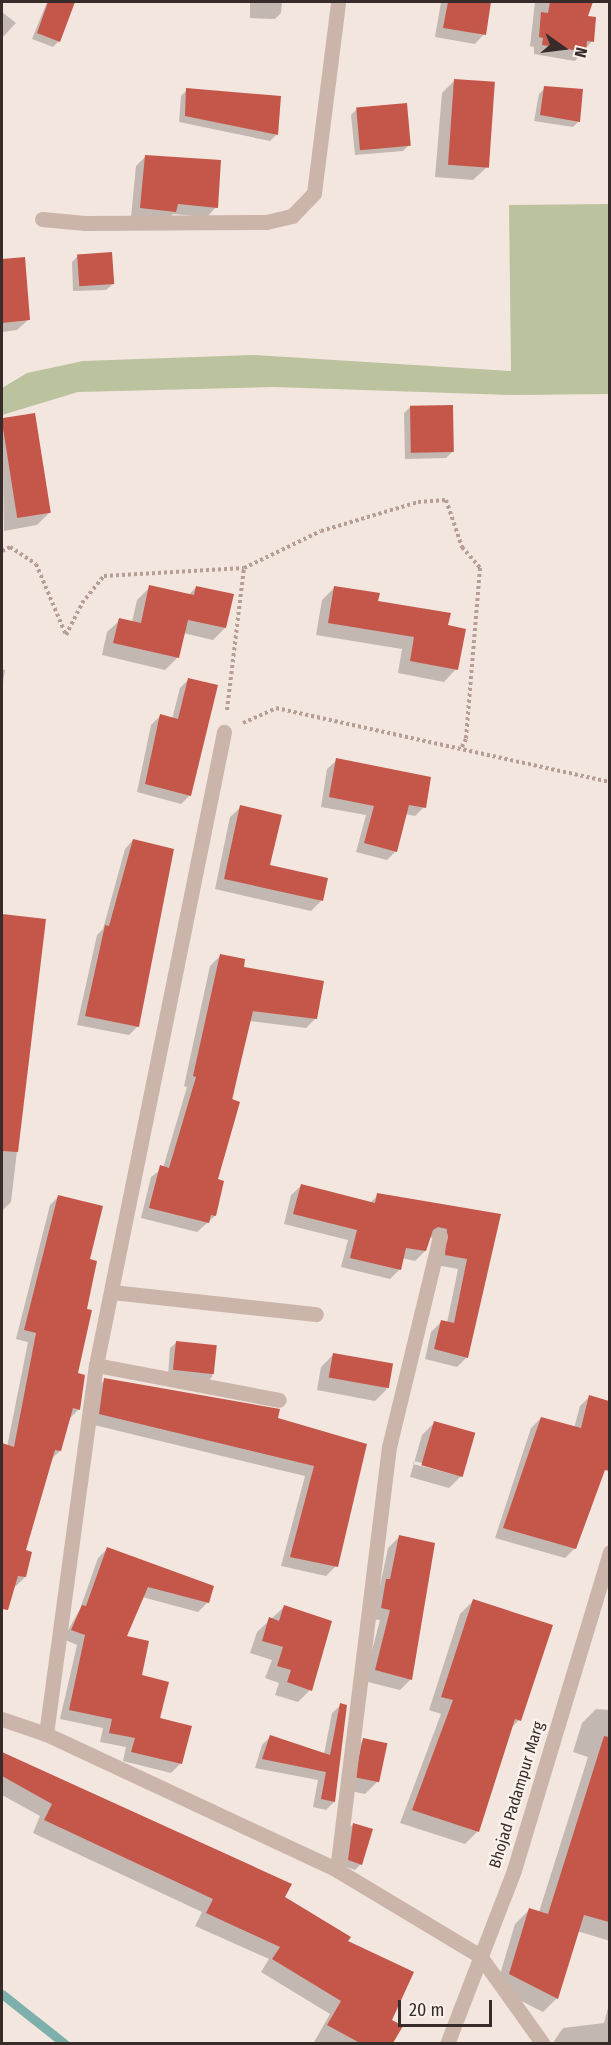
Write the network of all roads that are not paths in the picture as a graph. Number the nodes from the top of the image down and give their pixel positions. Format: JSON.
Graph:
{"nodes":[{"id":1,"x":338,"y":2,"type":"edge"},
{"id":2,"x":42,"y":219,"type":"dead end"},
{"id":3,"x":224,"y":732,"type":"road end"},
{"id":4,"x":440,"y":1236,"type":"dead end"},
{"id":5,"x":112,"y":1292,"type":"junction"},
{"id":6,"x":316,"y":1314,"type":"dead end"},
{"id":7,"x":96,"y":1365,"type":"junction"},
{"id":8,"x":279,"y":1400,"type":"dead end"},
{"id":9,"x":609,"y":1552,"type":"edge"},
{"id":10,"x":2,"y":1719,"type":"edge"},
{"id":11,"x":46,"y":1734,"type":"junction"},
{"id":12,"x":337,"y":1870,"type":"junction"},
{"id":13,"x":480,"y":1956,"type":"junction"},
{"id":14,"x":447,"y":2043,"type":"edge"},
{"id":15,"x":543,"y":2043,"type":"edge"}],
"edges":[{"from":1,"to":2,"type":"street"},
{"from":3,"to":5,"type":"street"},
{"from":4,"to":12,"type":"street"},
{"from":5,"to":6,"type":"street"},
{"from":5,"to":7,"type":"street"},
{"from":7,"to":8,"type":"street"},
{"from":7,"to":11,"type":"street"},
{"from":9,"to":13,"type":"street","name":"Bhojad Padampur Marg"},
{"from":10,"to":11,"type":"street"},
{"from":11,"to":12,"type":"street"},
{"from":12,"to":13,"type":"street"},
{"from":13,"to":14,"type":"street","name":"Bhojad Padampur Marg"},
{"from":13,"to":15,"type":"street"}]}
